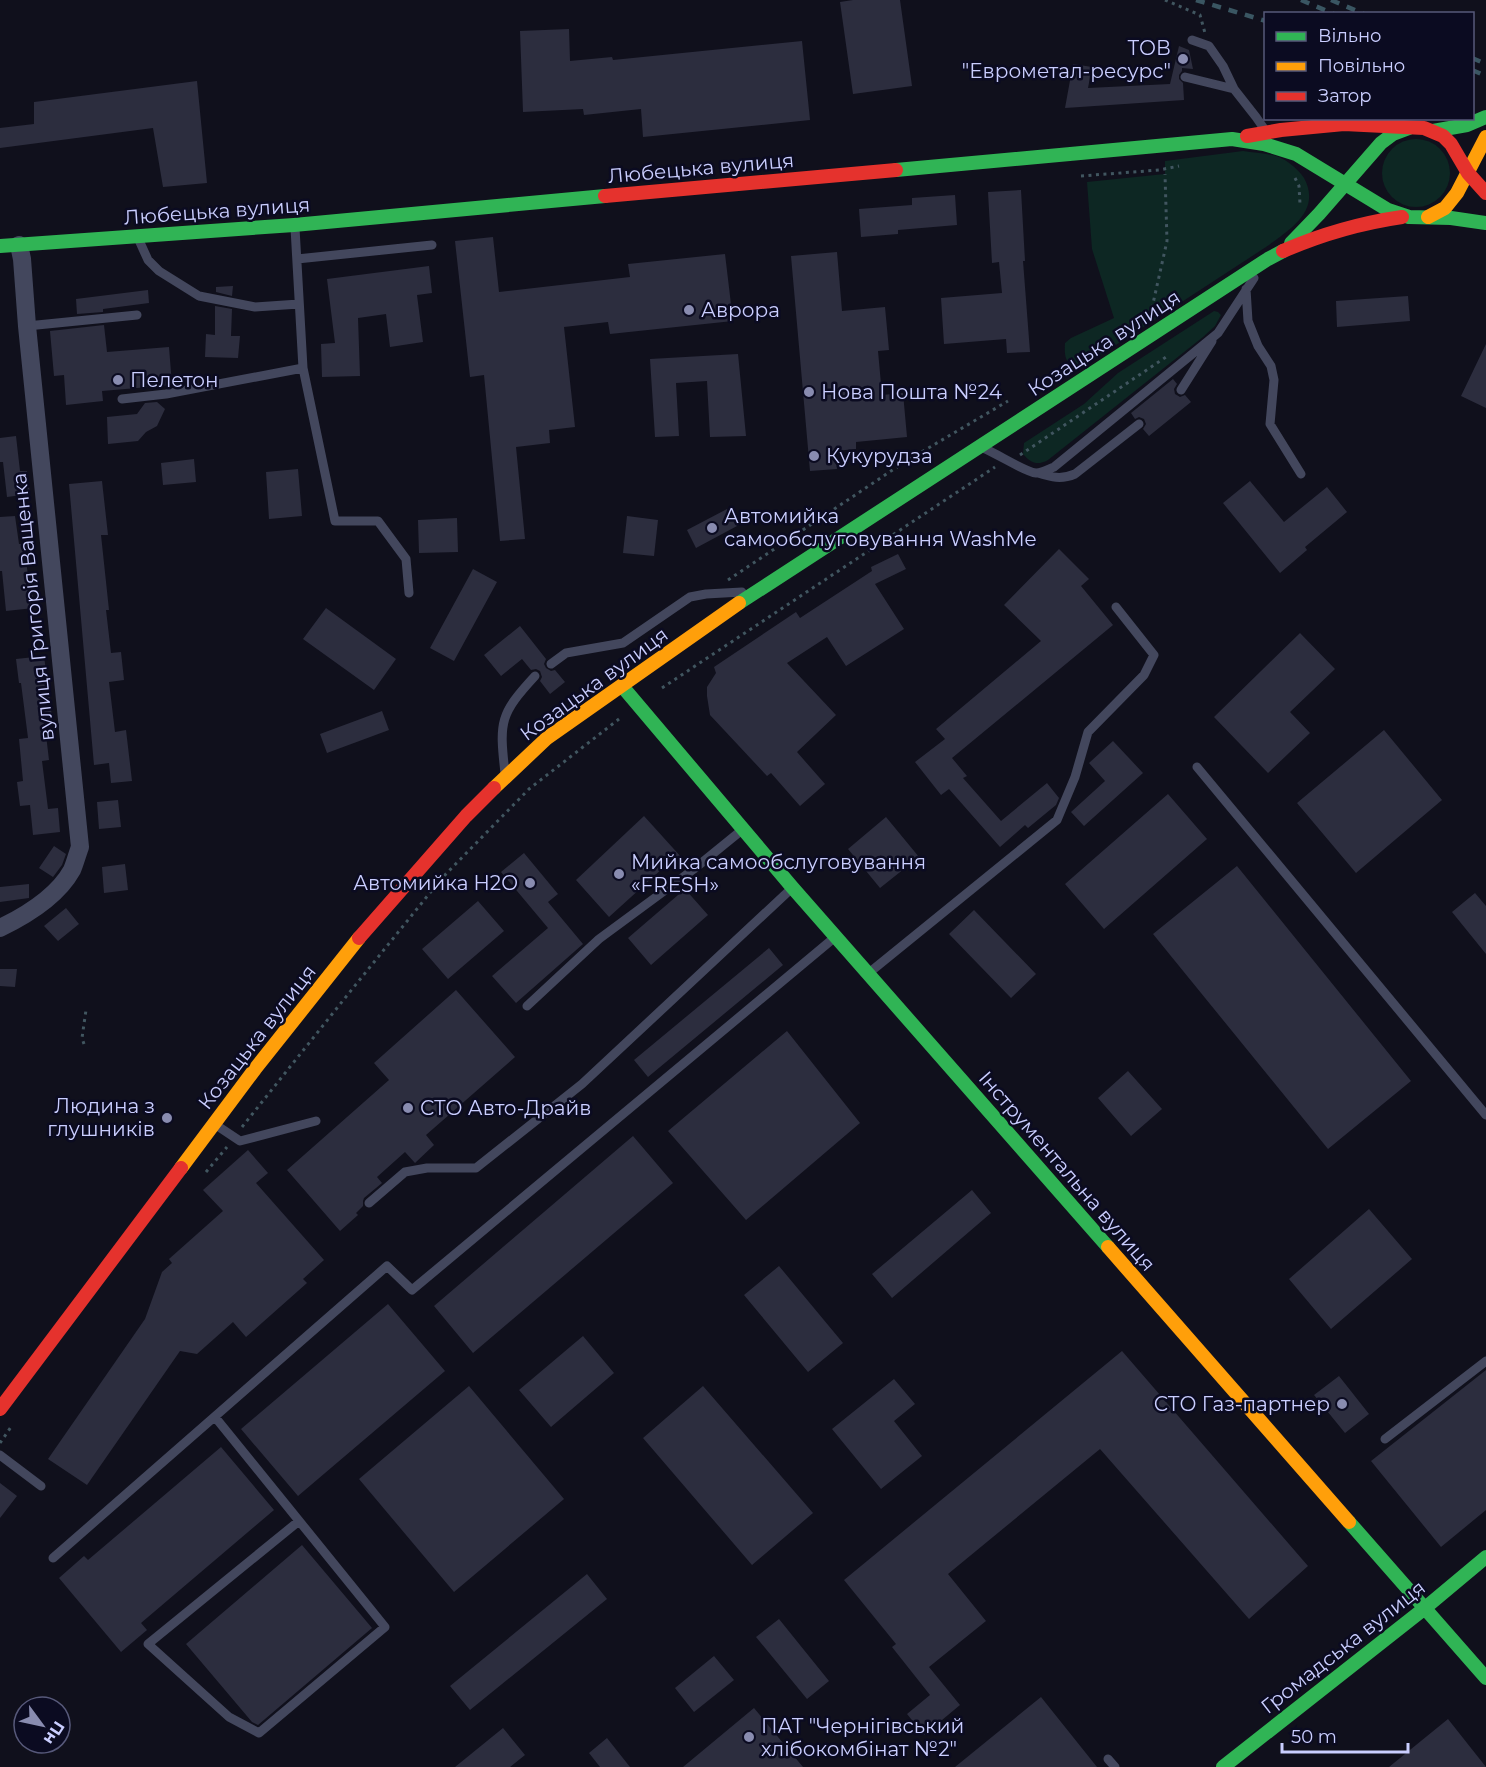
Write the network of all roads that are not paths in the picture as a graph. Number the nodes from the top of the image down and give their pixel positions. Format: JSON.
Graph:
{"nodes":[{"id":1,"x":1192,"y":40,"type":"dead end"},
{"id":2,"x":1185,"y":76,"type":"dead end"},
{"id":3,"x":1234,"y":89,"type":"junction"},
{"id":4,"x":1486,"y":117,"type":"edge"},
{"id":5,"x":1414,"y":127,"type":"junction"},
{"id":6,"x":1433,"y":131,"type":"junction"},
{"id":7,"x":1266,"y":132,"type":"junction"},
{"id":8,"x":1486,"y":137,"type":"edge"},
{"id":9,"x":1232,"y":139,"type":"junction"},
{"id":10,"x":1486,"y":142,"type":"edge"},
{"id":11,"x":1379,"y":145,"type":"junction"},
{"id":12,"x":1296,"y":154,"type":"junction"},
{"id":13,"x":1457,"y":154,"type":"junction"},
{"id":14,"x":1468,"y":173,"type":"junction"},
{"id":15,"x":1345,"y":182,"type":"junction"},
{"id":16,"x":1486,"y":187,"type":"edge"},
{"id":17,"x":1458,"y":189,"type":"junction"},
{"id":18,"x":1486,"y":193,"type":"edge"},
{"id":19,"x":1388,"y":210,"type":"junction"},
{"id":20,"x":1402,"y":217,"type":"junction"},
{"id":21,"x":1428,"y":217,"type":"junction"},
{"id":22,"x":1486,"y":223,"type":"edge"},
{"id":23,"x":294,"y":225,"type":"junction"},
{"id":24,"x":1308,"y":227,"type":"junction"},
{"id":25,"x":137,"y":236,"type":"junction"},
{"id":26,"x":19,"y":245,"type":"junction"},
{"id":27,"x":432,"y":245,"type":"dead end"},
{"id":28,"x":0,"y":246,"type":"edge"},
{"id":29,"x":1282,"y":252,"type":"junction"},
{"id":30,"x":297,"y":259,"type":"junction"},
{"id":31,"x":1268,"y":259,"type":"junction"},
{"id":32,"x":1246,"y":289,"type":"junction"},
{"id":33,"x":299,"y":304,"type":"junction"},
{"id":34,"x":136,"y":315,"type":"dead end"},
{"id":35,"x":27,"y":326,"type":"junction"},
{"id":36,"x":1218,"y":333,"type":"junction"},
{"id":37,"x":303,"y":368,"type":"junction"},
{"id":38,"x":1181,"y":390,"type":"dead end"},
{"id":39,"x":122,"y":399,"type":"dead end"},
{"id":40,"x":1139,"y":424,"type":"dead end"},
{"id":41,"x":981,"y":447,"type":"junction"},
{"id":42,"x":1038,"y":473,"type":"junction"},
{"id":43,"x":1301,"y":474,"type":"dead end"},
{"id":44,"x":756,"y":591,"type":"junction"},
{"id":45,"x":409,"y":593,"type":"dead end"},
{"id":46,"x":1116,"y":607,"type":"dead end"},
{"id":47,"x":550,"y":664,"type":"dead end"},
{"id":48,"x":536,"y":676,"type":"dead end"},
{"id":49,"x":622,"y":686,"type":"junction"},
{"id":50,"x":1197,"y":767,"type":"dead end"},
{"id":51,"x":506,"y":776,"type":"junction"},
{"id":52,"x":742,"y":830,"type":"junction"},
{"id":53,"x":792,"y":887,"type":"junction"},
{"id":54,"x":0,"y":928,"type":"edge"},
{"id":55,"x":836,"y":937,"type":"junction"},
{"id":56,"x":868,"y":973,"type":"junction"},
{"id":57,"x":527,"y":1006,"type":"dead end"},
{"id":58,"x":1486,"y":1115,"type":"edge"},
{"id":59,"x":316,"y":1121,"type":"dead end"},
{"id":60,"x":214,"y":1124,"type":"junction"},
{"id":61,"x":369,"y":1203,"type":"dead end"},
{"id":62,"x":1486,"y":1361,"type":"edge"},
{"id":63,"x":0,"y":1409,"type":"edge"},
{"id":64,"x":214,"y":1417,"type":"junction"},
{"id":65,"x":1384,"y":1439,"type":"dead end"},
{"id":66,"x":0,"y":1455,"type":"edge"},
{"id":67,"x":41,"y":1486,"type":"dead end"},
{"id":68,"x":299,"y":1521,"type":"junction"},
{"id":69,"x":1486,"y":1557,"type":"edge"},
{"id":70,"x":52,"y":1558,"type":"dead end"},
{"id":71,"x":1425,"y":1608,"type":"junction"},
{"id":72,"x":1486,"y":1678,"type":"edge"},
{"id":73,"x":1108,"y":1759,"type":"dead end"},
{"id":74,"x":1115,"y":1767,"type":"edge"},
{"id":75,"x":1223,"y":1767,"type":"edge"}],
"edges":[{"from":1,"to":3,"type":"lane"},
{"from":2,"to":3,"type":"lane"},
{"from":3,"to":7,"type":"lane"},
{"from":4,"to":6,"type":"main road"},
{"from":5,"to":6,"type":"main road"},
{"from":5,"to":7,"type":"main road"},
{"from":5,"to":11,"type":"main road"},
{"from":6,"to":13,"type":"main road"},
{"from":7,"to":9,"type":"main road"},
{"from":8,"to":14,"type":"main road"},
{"from":9,"to":12,"type":"main road","name":"Любецька вулиця"},
{"from":9,"to":23,"type":"main road","name":"Любецька вулиця"},
{"from":10,"to":16,"type":"main road"},
{"from":11,"to":15,"type":"main road"},
{"from":11,"to":19,"type":"main road"},
{"from":12,"to":15,"type":"main road","name":"Любецька вулиця"},
{"from":12,"to":24,"type":"main road"},
{"from":13,"to":14,"type":"main road"},
{"from":13,"to":17,"type":"main road"},
{"from":14,"to":17,"type":"main road"},
{"from":14,"to":18,"type":"main road"},
{"from":15,"to":19,"type":"main road","name":"Любецька вулиця"},
{"from":15,"to":24,"type":"main road"},
{"from":17,"to":21,"type":"main road"},
{"from":19,"to":20,"type":"main road"},
{"from":20,"to":21,"type":"main road"},
{"from":20,"to":29,"type":"main road","name":"Козацька вулиця"},
{"from":21,"to":22,"type":"main road"},
{"from":23,"to":25,"type":"main road","name":"Любецька вулиця"},
{"from":23,"to":30,"type":"lane"},
{"from":24,"to":29,"type":"main road"},
{"from":25,"to":26,"type":"main road","name":"Любецька вулиця"},
{"from":25,"to":33,"type":"lane"},
{"from":26,"to":28,"type":"main road","name":"Любецька вулиця"},
{"from":26,"to":35,"type":"street","name":"вулиця Григорія Ващенка"},
{"from":27,"to":30,"type":"lane"},
{"from":29,"to":31,"type":"main road","name":"Козацька вулиця"},
{"from":30,"to":33,"type":"lane"},
{"from":31,"to":32,"type":"lane"},
{"from":31,"to":41,"type":"main road","name":"Козацька вулиця"},
{"from":32,"to":36,"type":"lane"},
{"from":32,"to":43,"type":"lane"},
{"from":33,"to":37,"type":"lane"},
{"from":34,"to":35,"type":"lane"},
{"from":35,"to":54,"type":"street","name":"вулиця Григорія Ващенка"},
{"from":36,"to":38,"type":"lane"},
{"from":36,"to":42,"type":"lane"},
{"from":37,"to":39,"type":"lane"},
{"from":37,"to":45,"type":"lane"},
{"from":40,"to":42,"type":"lane"},
{"from":41,"to":42,"type":"lane"},
{"from":41,"to":44,"type":"main road","name":"Козацька вулиця"},
{"from":44,"to":47,"type":"lane"},
{"from":44,"to":49,"type":"main road","name":"Козацька вулиця"},
{"from":46,"to":56,"type":"lane"},
{"from":48,"to":51,"type":"lane"},
{"from":49,"to":51,"type":"main road","name":"Козацька вулиця"},
{"from":49,"to":52,"type":"main road","name":"Інструментальна вулиця"},
{"from":50,"to":58,"type":"lane"},
{"from":51,"to":60,"type":"main road","name":"Козацька вулиця"},
{"from":52,"to":53,"type":"main road","name":"Інструментальна вулиця"},
{"from":52,"to":57,"type":"lane"},
{"from":53,"to":55,"type":"main road","name":"Інструментальна вулиця"},
{"from":53,"to":61,"type":"lane"},
{"from":55,"to":56,"type":"main road","name":"Інструментальна вулиця"},
{"from":55,"to":64,"type":"lane"},
{"from":56,"to":71,"type":"main road","name":"Інструментальна вулиця"},
{"from":59,"to":60,"type":"lane"},
{"from":60,"to":63,"type":"main road","name":"Козацька вулиця"},
{"from":62,"to":65,"type":"lane"},
{"from":64,"to":68,"type":"lane"},
{"from":64,"to":70,"type":"lane"},
{"from":66,"to":67,"type":"lane"},
{"from":68,"to":68,"type":"lane"},
{"from":69,"to":71,"type":"main road","name":"Громадська вулиця"},
{"from":71,"to":72,"type":"main road","name":"Інструментальна вулиця"},
{"from":71,"to":75,"type":"main road","name":"Громадська вулиця"},
{"from":73,"to":74,"type":"lane"}]}
